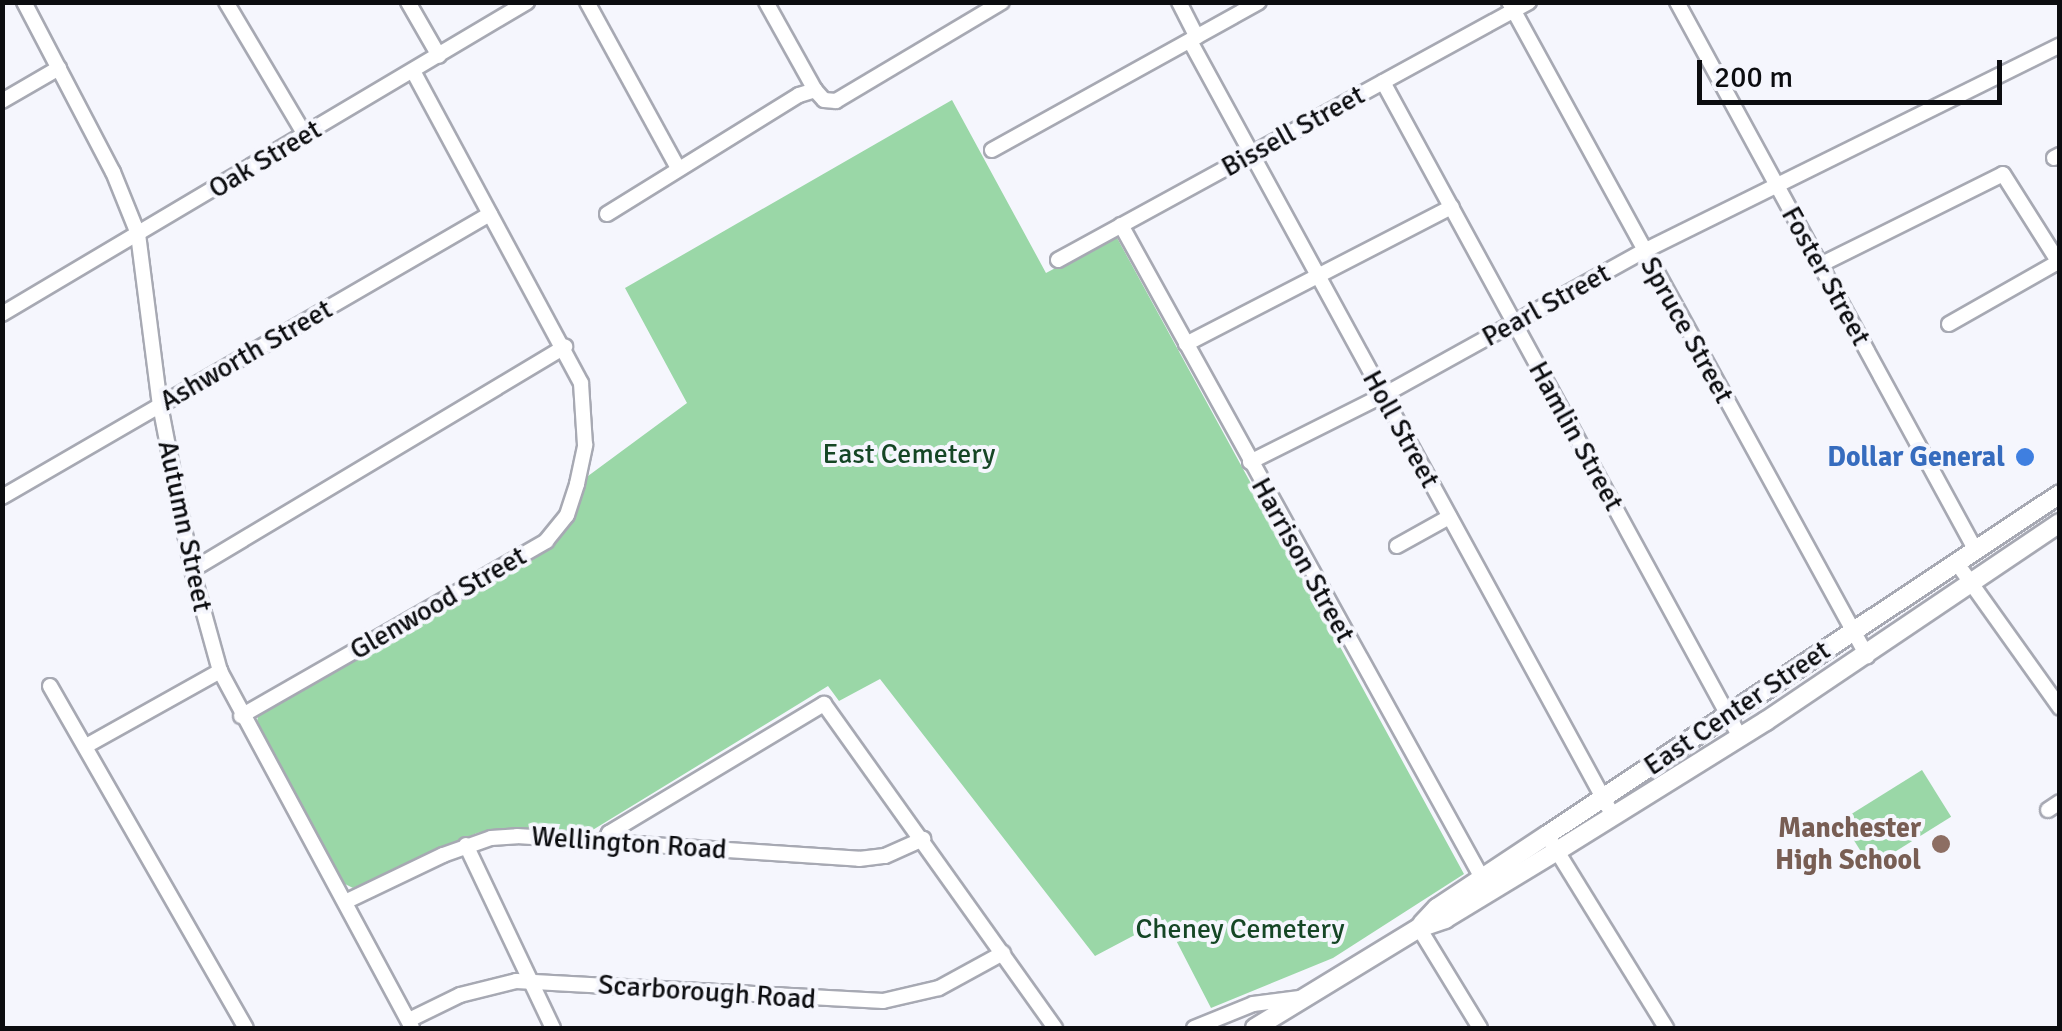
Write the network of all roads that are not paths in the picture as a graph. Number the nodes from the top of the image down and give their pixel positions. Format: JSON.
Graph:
{"nodes":[{"id":1,"x":24,"y":2,"type":"edge"},
{"id":2,"x":226,"y":2,"type":"edge"},
{"id":3,"x":408,"y":2,"type":"edge"},
{"id":4,"x":528,"y":2,"type":"edge"},
{"id":5,"x":587,"y":2,"type":"edge"},
{"id":6,"x":766,"y":2,"type":"edge"},
{"id":7,"x":1002,"y":2,"type":"edge"},
{"id":8,"x":1179,"y":2,"type":"edge"},
{"id":9,"x":1259,"y":2,"type":"edge"},
{"id":10,"x":1529,"y":2,"type":"edge"},
{"id":11,"x":1677,"y":2,"type":"edge"},
{"id":12,"x":1511,"y":7,"type":"edge"},
{"id":13,"x":1193,"y":39,"type":"junction"},
{"id":14,"x":2060,"y":46,"type":"edge"},
{"id":15,"x":440,"y":56,"type":"junction"},
{"id":16,"x":59,"y":68,"type":"junction"},
{"id":17,"x":413,"y":71,"type":"junction"},
{"id":18,"x":1383,"y":82,"type":"junction"},
{"id":19,"x":814,"y":90,"type":"junction"},
{"id":20,"x":2,"y":101,"type":"edge"},
{"id":21,"x":304,"y":136,"type":"junction"},
{"id":22,"x":992,"y":150,"type":"dead end"},
{"id":23,"x":1252,"y":154,"type":"junction"},
{"id":24,"x":678,"y":168,"type":"junction"},
{"id":25,"x":1776,"y":183,"type":"junction"},
{"id":26,"x":1452,"y":208,"type":"junction"},
{"id":27,"x":490,"y":214,"type":"junction"},
{"id":28,"x":607,"y":214,"type":"dead end"},
{"id":29,"x":1121,"y":225,"type":"junction"},
{"id":30,"x":138,"y":234,"type":"junction"},
{"id":31,"x":1644,"y":251,"type":"junction"},
{"id":32,"x":1058,"y":260,"type":"dead end"},
{"id":33,"x":2059,"y":263,"type":"edge"},
{"id":34,"x":1820,"y":265,"type":"junction"},
{"id":35,"x":1318,"y":276,"type":"junction"},
{"id":36,"x":2,"y":314,"type":"edge"},
{"id":37,"x":1514,"y":323,"type":"junction"},
{"id":38,"x":1949,"y":324,"type":"dead end"},
{"id":39,"x":1186,"y":344,"type":"junction"},
{"id":40,"x":565,"y":347,"type":"junction"},
{"id":41,"x":1382,"y":396,"type":"junction"},
{"id":42,"x":160,"y":404,"type":"junction"},
{"id":43,"x":1250,"y":462,"type":"junction"},
{"id":44,"x":2060,"y":494,"type":"edge"},
{"id":45,"x":2,"y":498,"type":"edge"},
{"id":46,"x":1449,"y":518,"type":"junction"},
{"id":47,"x":2060,"y":523,"type":"edge"},
{"id":48,"x":1397,"y":546,"type":"dead end"},
{"id":49,"x":1976,"y":549,"type":"junction"},
{"id":50,"x":1956,"y":562,"type":"junction"},
{"id":51,"x":192,"y":570,"type":"junction"},
{"id":52,"x":1972,"y":584,"type":"junction"},
{"id":53,"x":1852,"y":631,"type":"junction"},
{"id":54,"x":1867,"y":656,"type":"junction"},
{"id":55,"x":220,"y":672,"type":"junction"},
{"id":56,"x":50,"y":686,"type":"dead end"},
{"id":57,"x":2060,"y":708,"type":"edge"},
{"id":58,"x":1728,"y":715,"type":"junction"},
{"id":59,"x":241,"y":716,"type":"junction"},
{"id":60,"x":1740,"y":737,"type":"junction"},
{"id":61,"x":86,"y":746,"type":"junction"},
{"id":62,"x":1603,"y":797,"type":"junction"},
{"id":63,"x":1613,"y":816,"type":"junction"},
{"id":64,"x":1547,"y":835,"type":"junction"},
{"id":65,"x":923,"y":839,"type":"junction"},
{"id":66,"x":605,"y":841,"type":"junction"},
{"id":67,"x":466,"y":845,"type":"junction"},
{"id":68,"x":1557,"y":852,"type":"junction"},
{"id":69,"x":1486,"y":885,"type":"junction"},
{"id":70,"x":346,"y":902,"type":"junction"},
{"id":71,"x":1419,"y":928,"type":"junction"},
{"id":72,"x":1003,"y":953,"type":"junction"},
{"id":73,"x":530,"y":981,"type":"junction"},
{"id":74,"x":1306,"y":998,"type":"junction"},
{"id":75,"x":410,"y":1024,"type":"edge"},
{"id":76,"x":246,"y":1028,"type":"edge"},
{"id":77,"x":552,"y":1028,"type":"edge"},
{"id":78,"x":1055,"y":1028,"type":"edge"},
{"id":79,"x":1194,"y":1028,"type":"edge"},
{"id":80,"x":1254,"y":1028,"type":"edge"},
{"id":81,"x":1480,"y":1028,"type":"edge"},
{"id":82,"x":1666,"y":1028,"type":"edge"}],
"edges":[{"from":1,"to":16,"type":"street","name":"Autumn Street"},
{"from":2,"to":21,"type":"street"},
{"from":3,"to":15,"type":"street"},
{"from":4,"to":15,"type":"street","name":"Oak Street"},
{"from":5,"to":24,"type":"street"},
{"from":6,"to":19,"type":"street"},
{"from":7,"to":19,"type":"street"},
{"from":8,"to":13,"type":"street","name":"Holl Street"},
{"from":9,"to":13,"type":"street"},
{"from":10,"to":12,"type":"street","name":"Bissell Street"},
{"from":11,"to":25,"type":"street","name":"Foster Street"},
{"from":12,"to":18,"type":"street","name":"Bissell Street"},
{"from":12,"to":31,"type":"street","name":"Spruce Street"},
{"from":13,"to":22,"type":"street"},
{"from":13,"to":23,"type":"street","name":"Holl Street"},
{"from":14,"to":25,"type":"street","name":"Pearl Street"},
{"from":15,"to":17,"type":"street","name":"Oak Street"},
{"from":16,"to":20,"type":"street"},
{"from":16,"to":30,"type":"street","name":"Autumn Street"},
{"from":17,"to":21,"type":"street","name":"Oak Street"},
{"from":17,"to":27,"type":"street","name":"Glenwood Street"},
{"from":18,"to":23,"type":"street","name":"Bissell Street"},
{"from":18,"to":26,"type":"street","name":"Hamlin Street"},
{"from":19,"to":24,"type":"street"},
{"from":21,"to":30,"type":"street","name":"Oak Street"},
{"from":23,"to":29,"type":"street","name":"Bissell Street"},
{"from":23,"to":35,"type":"street","name":"Holl Street"},
{"from":24,"to":28,"type":"street"},
{"from":25,"to":31,"type":"street","name":"Pearl Street"},
{"from":25,"to":34,"type":"street","name":"Foster Street"},
{"from":26,"to":35,"type":"street"},
{"from":26,"to":37,"type":"street","name":"Hamlin Street"},
{"from":27,"to":40,"type":"street","name":"Glenwood Street"},
{"from":27,"to":42,"type":"street","name":"Ashworth Street"},
{"from":29,"to":32,"type":"street","name":"Bissell Street"},
{"from":29,"to":39,"type":"street","name":"Harrison Street"},
{"from":30,"to":36,"type":"street","name":"Oak Street"},
{"from":30,"to":42,"type":"street","name":"Autumn Street"},
{"from":31,"to":37,"type":"street","name":"Pearl Street"},
{"from":31,"to":53,"type":"street","name":"Spruce Street"},
{"from":33,"to":34,"type":"street"},
{"from":33,"to":38,"type":"street"},
{"from":34,"to":49,"type":"street","name":"Foster Street"},
{"from":35,"to":39,"type":"street"},
{"from":35,"to":41,"type":"street","name":"Holl Street"},
{"from":37,"to":41,"type":"street","name":"Pearl Street"},
{"from":37,"to":58,"type":"street","name":"Hamlin Street"},
{"from":39,"to":43,"type":"street","name":"Harrison Street"},
{"from":40,"to":51,"type":"street"},
{"from":40,"to":59,"type":"street","name":"Glenwood Street"},
{"from":41,"to":43,"type":"street","name":"Pearl Street"},
{"from":41,"to":46,"type":"street","name":"Holl Street"},
{"from":42,"to":45,"type":"street","name":"Ashworth Street"},
{"from":42,"to":51,"type":"street","name":"Autumn Street"},
{"from":43,"to":69,"type":"street","name":"Harrison Street"},
{"from":44,"to":49,"type":"main road","name":"East Center Street"},
{"from":46,"to":48,"type":"street"},
{"from":46,"to":62,"type":"street","name":"Holl Street"},
{"from":47,"to":52,"type":"main road","name":"East Center Street"},
{"from":49,"to":50,"type":"main road","name":"East Center Street"},
{"from":50,"to":52,"type":"street"},
{"from":50,"to":53,"type":"main road","name":"East Center Street"},
{"from":51,"to":55,"type":"street","name":"Autumn Street"},
{"from":52,"to":54,"type":"main road","name":"East Center Street"},
{"from":52,"to":57,"type":"street"},
{"from":53,"to":54,"type":"street","name":"Spruce Street"},
{"from":53,"to":58,"type":"main road","name":"East Center Street"},
{"from":54,"to":60,"type":"main road","name":"East Center Street"},
{"from":55,"to":59,"type":"street","name":"Autumn Street"},
{"from":55,"to":61,"type":"street"},
{"from":56,"to":61,"type":"street"},
{"from":58,"to":60,"type":"street","name":"Hamlin Street"},
{"from":58,"to":62,"type":"main road","name":"East Center Street"},
{"from":59,"to":70,"type":"street","name":"Autumn Street"},
{"from":60,"to":63,"type":"main road","name":"East Center Street"},
{"from":61,"to":76,"type":"street"},
{"from":62,"to":63,"type":"street","name":"Holl Street"},
{"from":62,"to":64,"type":"main road","name":"East Center Street"},
{"from":63,"to":68,"type":"main road","name":"East Center Street"},
{"from":64,"to":68,"type":"street"},
{"from":64,"to":69,"type":"main road","name":"East Center Street"},
{"from":65,"to":66,"type":"street","name":"Wellington Road"},
{"from":65,"to":66,"type":"street"},
{"from":65,"to":72,"type":"street"},
{"from":66,"to":67,"type":"street","name":"Wellington Road"},
{"from":67,"to":70,"type":"street","name":"Wellington Road"},
{"from":67,"to":73,"type":"street"},
{"from":68,"to":69,"type":"main road","name":"East Center Street"},
{"from":68,"to":82,"type":"street"},
{"from":69,"to":71,"type":"main road","name":"East Center Street"},
{"from":70,"to":75,"type":"street","name":"Autumn Street"},
{"from":71,"to":74,"type":"main road","name":"East Center Street"},
{"from":71,"to":81,"type":"street"},
{"from":72,"to":73,"type":"street","name":"Scarborough Road"},
{"from":72,"to":78,"type":"street"},
{"from":73,"to":75,"type":"street","name":"Scarborough Road"},
{"from":73,"to":77,"type":"street"},
{"from":74,"to":79,"type":"street"},
{"from":74,"to":80,"type":"main road","name":"East Center Street"}]}
